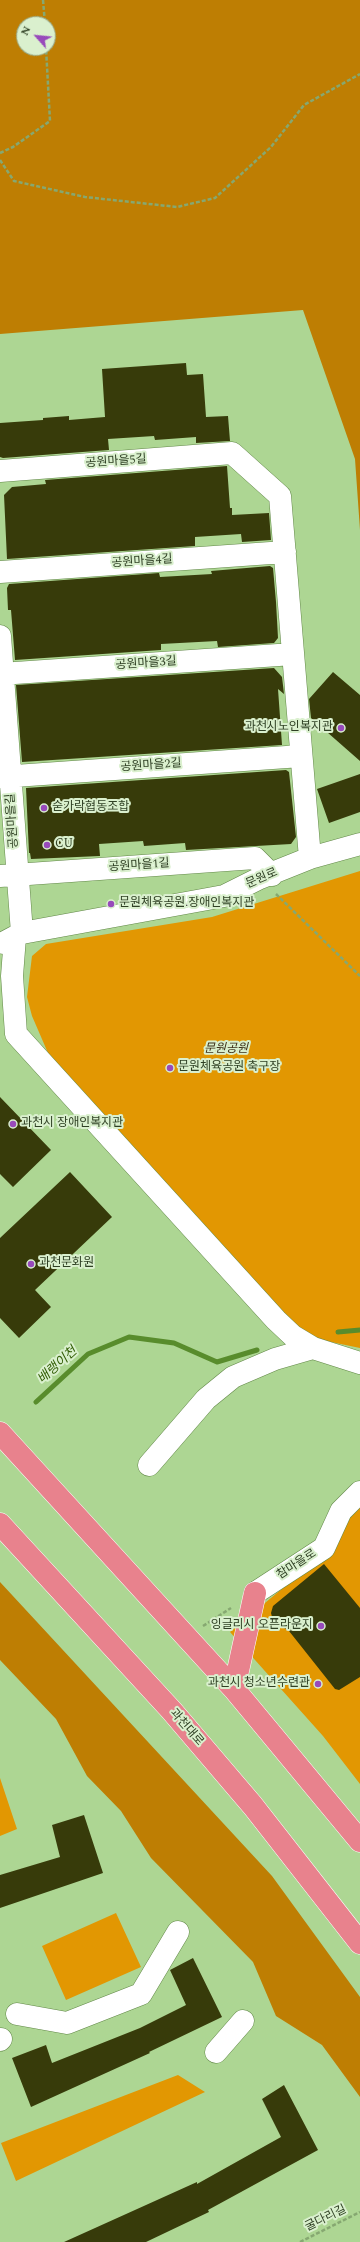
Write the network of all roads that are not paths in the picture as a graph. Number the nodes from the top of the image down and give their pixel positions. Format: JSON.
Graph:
{"nodes":[{"id":1,"x":0,"y":471,"type":"edge"},
{"id":2,"x":285,"y":552,"type":"junction"},
{"id":3,"x":0,"y":572,"type":"edge"},
{"id":4,"x":0,"y":636,"type":"edge"},
{"id":5,"x":293,"y":654,"type":"junction"},
{"id":6,"x":2,"y":674,"type":"edge"},
{"id":7,"x":301,"y":756,"type":"junction"},
{"id":8,"x":5,"y":776,"type":"edge"},
{"id":9,"x":360,"y":844,"type":"edge"},
{"id":10,"x":310,"y":858,"type":"junction"},
{"id":11,"x":9,"y":875,"type":"edge"},
{"id":12,"x":266,"y":876,"type":"junction"},
{"id":13,"x":12,"y":938,"type":"edge"},
{"id":14,"x":0,"y":1016,"type":"edge"},
{"id":15,"x":16,"y":1034,"type":"junction"},
{"id":16,"x":314,"y":1348,"type":"junction"},
{"id":17,"x":360,"y":1363,"type":"edge"},
{"id":18,"x":0,"y":1433,"type":"edge"},
{"id":19,"x":149,"y":1465,"type":"dead end"},
{"id":20,"x":360,"y":1492,"type":"edge"},
{"id":21,"x":0,"y":1524,"type":"edge"},
{"id":22,"x":255,"y":1593,"type":"joint"},
{"id":23,"x":234,"y":1689,"type":"junction"},
{"id":24,"x":360,"y":1842,"type":"edge"},
{"id":25,"x":178,"y":1932,"type":"dead end"},
{"id":26,"x":360,"y":1943,"type":"edge"},
{"id":27,"x":17,"y":2014,"type":"dead end"},
{"id":28,"x":243,"y":2021,"type":"dead end"},
{"id":29,"x":216,"y":2052,"type":"dead end"}],
"edges":[{"from":1,"to":2,"type":"street","name":"공원마을5길"},
{"from":2,"to":3,"type":"street","name":"공원마을4길"},
{"from":2,"to":5,"type":"street"},
{"from":4,"to":6,"type":"street","name":"공원마을길"},
{"from":5,"to":6,"type":"street","name":"공원마을3길"},
{"from":5,"to":7,"type":"street"},
{"from":6,"to":8,"type":"street","name":"공원마을길"},
{"from":7,"to":8,"type":"street","name":"공원마을2길"},
{"from":7,"to":10,"type":"street"},
{"from":8,"to":11,"type":"street","name":"공원마을길"},
{"from":9,"to":10,"type":"street","name":"문원로"},
{"from":10,"to":12,"type":"street","name":"문원로"},
{"from":11,"to":12,"type":"street","name":"공원마을1길"},
{"from":11,"to":13,"type":"street","name":"공원마을길"},
{"from":12,"to":13,"type":"street","name":"문원로"},
{"from":13,"to":15,"type":"street","name":"공원마을길"},
{"from":14,"to":15,"type":"street"},
{"from":15,"to":16,"type":"street"},
{"from":16,"to":17,"type":"street"},
{"from":16,"to":19,"type":"street"},
{"from":18,"to":23,"type":"highway"},
{"from":20,"to":22,"type":"street","name":"참마을로"},
{"from":21,"to":26,"type":"highway","name":"과천대로"},
{"from":22,"to":23,"type":"highway"},
{"from":23,"to":24,"type":"highway"},
{"from":25,"to":27,"type":"street"},
{"from":28,"to":29,"type":"street"}]}
